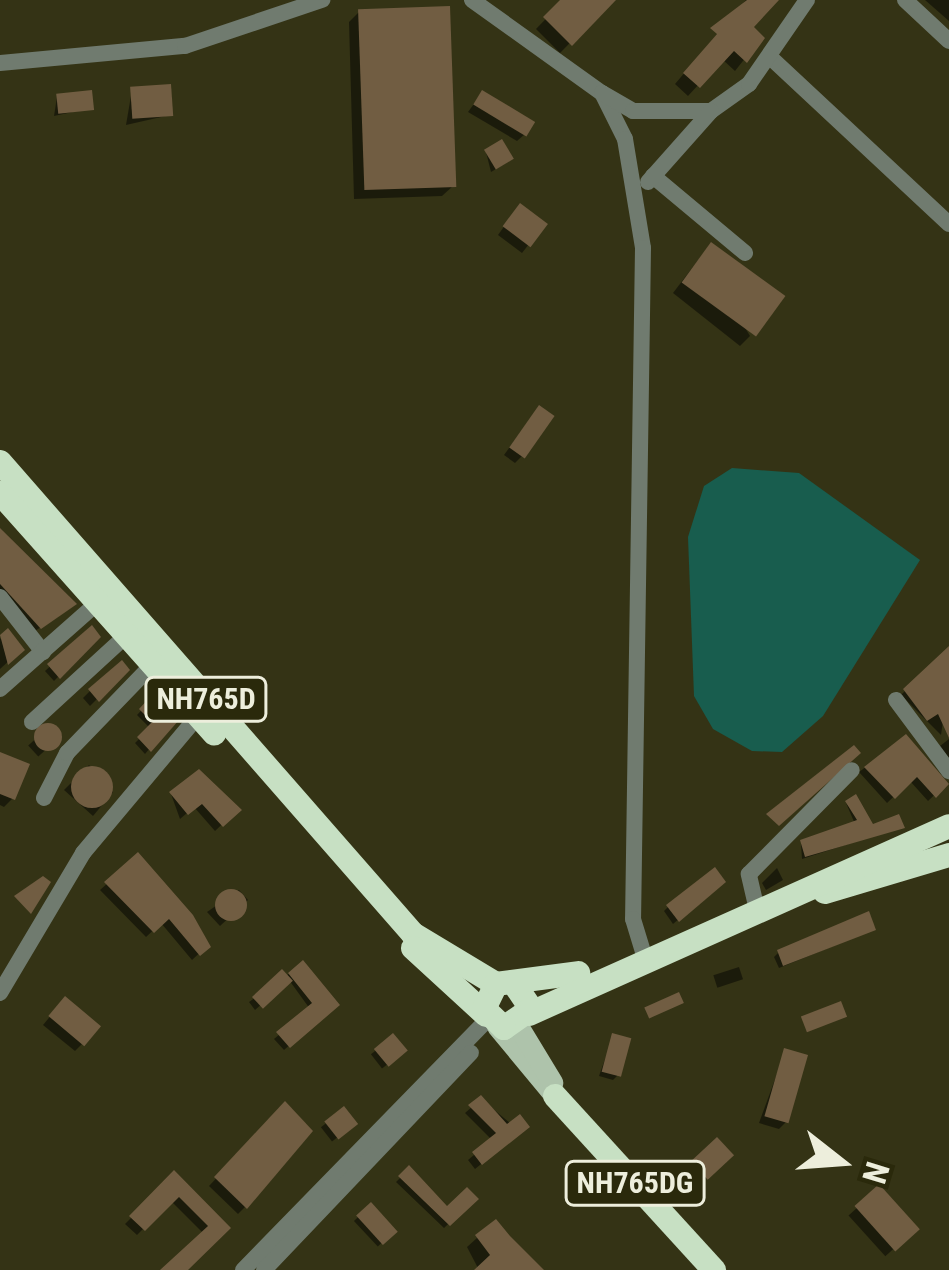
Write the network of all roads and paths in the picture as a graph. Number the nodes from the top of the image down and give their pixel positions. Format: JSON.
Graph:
{"nodes":[{"id":1,"x":322,"y":0,"type":"edge"},
{"id":2,"x":472,"y":0,"type":"edge"},
{"id":3,"x":807,"y":0,"type":"edge"},
{"id":4,"x":905,"y":0,"type":"edge"},
{"id":5,"x":949,"y":41,"type":"edge"},
{"id":6,"x":770,"y":57,"type":"junction"},
{"id":7,"x":0,"y":63,"type":"edge"},
{"id":8,"x":602,"y":93,"type":"junction"},
{"id":9,"x":711,"y":111,"type":"junction"},
{"id":10,"x":653,"y":176,"type":"junction"},
{"id":11,"x":635,"y":196,"type":"junction"},
{"id":12,"x":949,"y":224,"type":"edge"},
{"id":13,"x":745,"y":254,"type":"dead end"},
{"id":14,"x":0,"y":462,"type":"edge"},
{"id":15,"x":0,"y":493,"type":"edge"},
{"id":16,"x":0,"y":597,"type":"edge"},
{"id":17,"x":96,"y":604,"type":"junction"},
{"id":18,"x":126,"y":636,"type":"junction"},
{"id":19,"x":43,"y":652,"type":"junction"},
{"id":20,"x":152,"y":664,"type":"junction"},
{"id":21,"x":0,"y":689,"type":"edge"},
{"id":22,"x":896,"y":700,"type":"dead end"},
{"id":23,"x":199,"y":716,"type":"junction"},
{"id":24,"x":32,"y":722,"type":"dead end"},
{"id":25,"x":852,"y":770,"type":"dead end"},
{"id":26,"x":949,"y":771,"type":"edge"},
{"id":27,"x":44,"y":798,"type":"dead end"},
{"id":28,"x":949,"y":826,"type":"edge"},
{"id":29,"x":949,"y":855,"type":"edge"},
{"id":30,"x":794,"y":895,"type":"junction"},
{"id":31,"x":758,"y":910,"type":"junction"},
{"id":32,"x":638,"y":959,"type":"junction"},
{"id":33,"x":505,"y":983,"type":"junction"},
{"id":34,"x":0,"y":993,"type":"edge"},
{"id":35,"x":502,"y":1021,"type":"junction"},
{"id":36,"x":555,"y":1096,"type":"joint"},
{"id":37,"x":243,"y":1270,"type":"edge"},
{"id":38,"x":264,"y":1270,"type":"edge"},
{"id":39,"x":714,"y":1270,"type":"edge"}],
"edges":[{"from":1,"to":7,"type":"street"},
{"from":2,"to":8,"type":"street"},
{"from":3,"to":6,"type":"street"},
{"from":4,"to":5,"type":"street"},
{"from":6,"to":9,"type":"street"},
{"from":6,"to":12,"type":"street"},
{"from":8,"to":9,"type":"street"},
{"from":8,"to":11,"type":"street"},
{"from":9,"to":10,"type":"street"},
{"from":10,"to":11,"type":"street"},
{"from":10,"to":13,"type":"street"},
{"from":11,"to":32,"type":"street"},
{"from":14,"to":33,"type":"highway","number":"NH765D"},
{"from":15,"to":17,"type":"highway","number":"NH765D"},
{"from":16,"to":19,"type":"street"},
{"from":17,"to":18,"type":"highway","number":"NH765D"},
{"from":17,"to":19,"type":"street"},
{"from":18,"to":20,"type":"highway","number":"NH765D"},
{"from":18,"to":24,"type":"street"},
{"from":19,"to":21,"type":"street"},
{"from":20,"to":23,"type":"highway","number":"NH765D"},
{"from":20,"to":27,"type":"street"},
{"from":22,"to":26,"type":"street"},
{"from":23,"to":34,"type":"street"},
{"from":23,"to":35,"type":"highway","number":"NH765D"},
{"from":25,"to":31,"type":"street"},
{"from":28,"to":30,"type":"highway"},
{"from":29,"to":30,"type":"highway"},
{"from":30,"to":31,"type":"highway"},
{"from":31,"to":32,"type":"highway"},
{"from":32,"to":33,"type":"highway"},
{"from":32,"to":35,"type":"highway"},
{"from":33,"to":35,"type":"highway"},
{"from":33,"to":35,"type":"highway"},
{"from":35,"to":36,"type":"main road"},
{"from":35,"to":37,"type":"street"},
{"from":35,"to":38,"type":"street"},
{"from":36,"to":39,"type":"highway","number":"NH765DG"}]}
